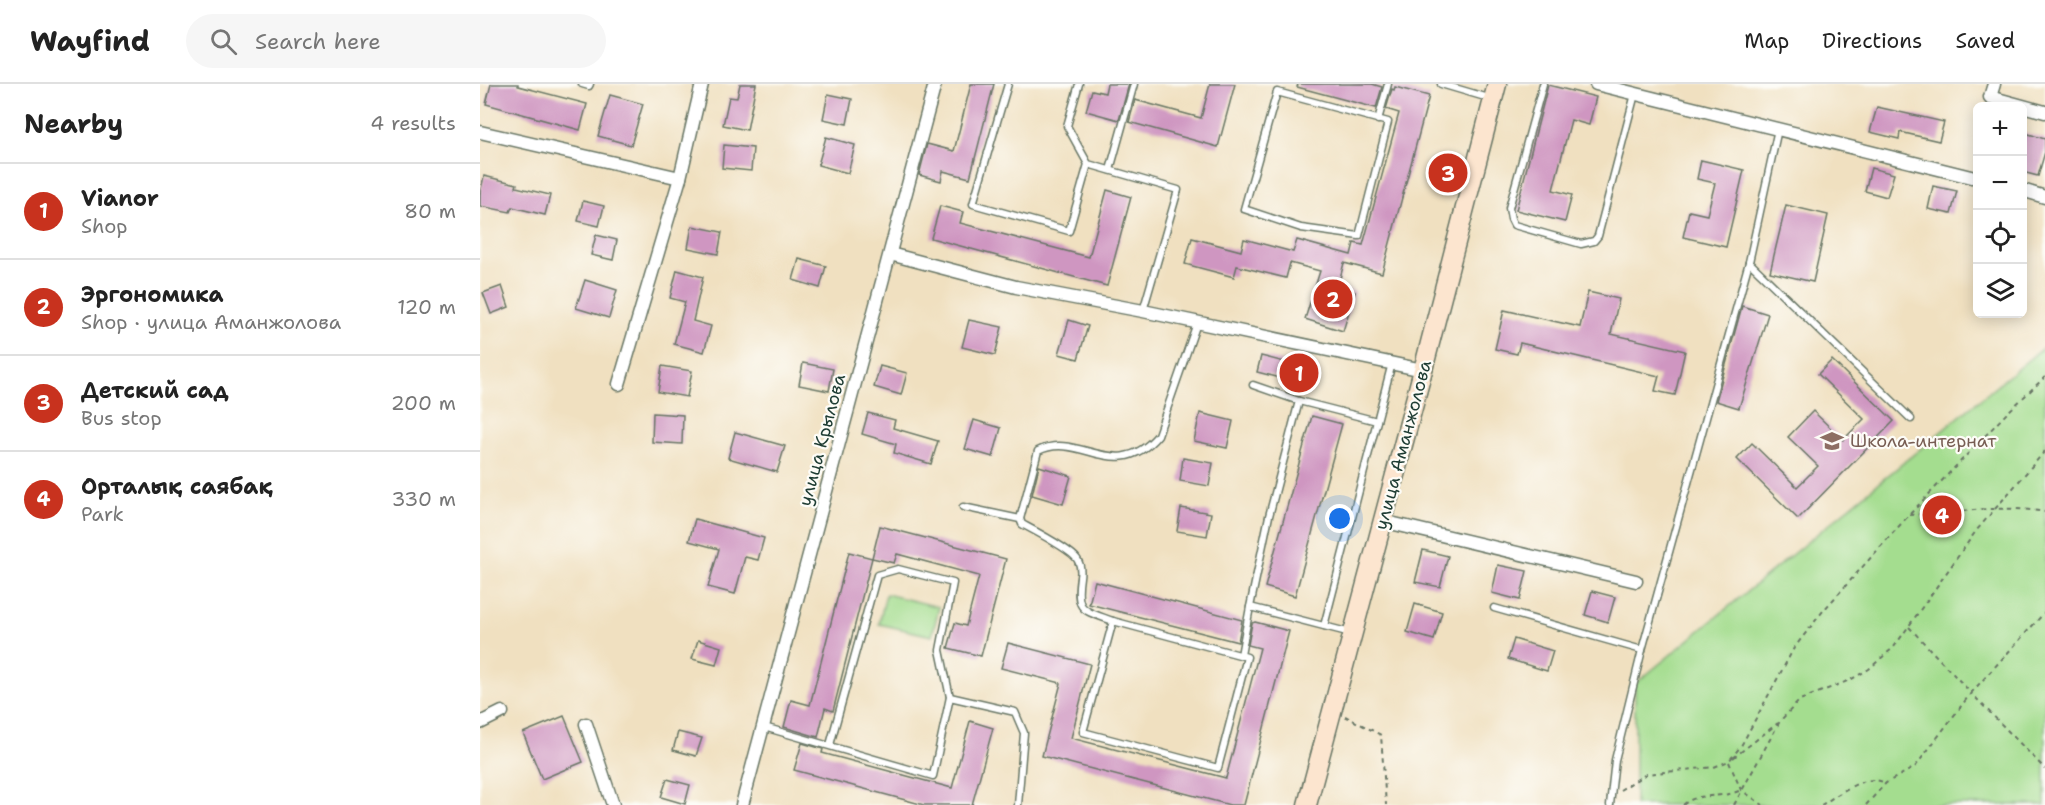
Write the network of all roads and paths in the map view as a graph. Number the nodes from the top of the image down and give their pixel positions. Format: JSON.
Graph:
{"nodes":[{"id":1,"x":582,"y":84,"type":"edge"},
{"id":2,"x":590,"y":84,"type":"edge"},
{"id":3,"x":702,"y":84,"type":"edge"},
{"id":4,"x":935,"y":84,"type":"edge"},
{"id":5,"x":1008,"y":84,"type":"edge"},
{"id":6,"x":1079,"y":84,"type":"edge"},
{"id":7,"x":1134,"y":84,"type":"edge"},
{"id":8,"x":1388,"y":84,"type":"edge"},
{"id":9,"x":1442,"y":84,"type":"edge"},
{"id":10,"x":1543,"y":84,"type":"edge"},
{"id":11,"x":1596,"y":84,"type":"edge"},
{"id":12,"x":1994,"y":84,"type":"edge"},
{"id":13,"x":1462,"y":87,"type":"edge"},
{"id":14,"x":1495,"y":92,"type":"edge"},
{"id":15,"x":1635,"y":94,"type":"junction"},
{"id":16,"x":1990,"y":102,"type":"edge"},
{"id":17,"x":2027,"y":109,"type":"edge"},
{"id":18,"x":2045,"y":112,"type":"edge"},
{"id":19,"x":1378,"y":120,"type":"junction"},
{"id":20,"x":1778,"y":129,"type":"junction"},
{"id":21,"x":480,"y":132,"type":"edge"},
{"id":22,"x":1088,"y":164,"type":"junction"},
{"id":23,"x":1110,"y":170,"type":"junction"},
{"id":24,"x":1971,"y":177,"type":"dead end"},
{"id":25,"x":680,"y":178,"type":"junction"},
{"id":26,"x":2027,"y":192,"type":"edge"},
{"id":27,"x":2045,"y":197,"type":"edge"},
{"id":28,"x":890,"y":254,"type":"junction"},
{"id":29,"x":1749,"y":262,"type":"junction"},
{"id":30,"x":1143,"y":311,"type":"junction"},
{"id":31,"x":1197,"y":322,"type":"junction"},
{"id":32,"x":1392,"y":363,"type":"junction"},
{"id":33,"x":1424,"y":370,"type":"junction"},
{"id":34,"x":2045,"y":377,"type":"edge"},
{"id":35,"x":619,"y":384,"type":"dead end"},
{"id":36,"x":1253,"y":386,"type":"dead end"},
{"id":37,"x":1299,"y":402,"type":"junction"},
{"id":38,"x":1911,"y":419,"type":"dead end"},
{"id":39,"x":1377,"y":421,"type":"junction"},
{"id":40,"x":2045,"y":451,"type":"edge"},
{"id":41,"x":963,"y":507,"type":"dead end"},
{"id":42,"x":1996,"y":509,"type":"junction"},
{"id":43,"x":2045,"y":512,"type":"edge"},
{"id":44,"x":1910,"y":515,"type":"junction"},
{"id":45,"x":1020,"y":519,"type":"junction"},
{"id":46,"x":1382,"y":521,"type":"junction"},
{"id":47,"x":1636,"y":580,"type":"dead end"},
{"id":48,"x":1250,"y":607,"type":"junction"},
{"id":49,"x":1494,"y":608,"type":"dead end"},
{"id":50,"x":2045,"y":612,"type":"edge"},
{"id":51,"x":1113,"y":621,"type":"junction"},
{"id":52,"x":1324,"y":626,"type":"junction"},
{"id":53,"x":1909,"y":627,"type":"junction"},
{"id":54,"x":1352,"y":634,"type":"junction"},
{"id":55,"x":1642,"y":650,"type":"junction"},
{"id":56,"x":1241,"y":655,"type":"junction"},
{"id":57,"x":1971,"y":693,"type":"junction"},
{"id":58,"x":950,"y":697,"type":"junction"},
{"id":59,"x":1332,"y":708,"type":"junction"},
{"id":60,"x":502,"y":712,"type":"dead end"},
{"id":61,"x":1780,"y":721,"type":"junction"},
{"id":62,"x":480,"y":723,"type":"edge"},
{"id":63,"x":586,"y":724,"type":"dead end"},
{"id":64,"x":764,"y":727,"type":"junction"},
{"id":65,"x":830,"y":745,"type":"junction"},
{"id":66,"x":1729,"y":761,"type":"junction"},
{"id":67,"x":2045,"y":769,"type":"edge"},
{"id":68,"x":1886,"y":783,"type":"junction"},
{"id":69,"x":1622,"y":788,"type":"dead end"},
{"id":70,"x":1741,"y":790,"type":"junction"},
{"id":71,"x":613,"y":805,"type":"edge"},
{"id":72,"x":742,"y":805,"type":"edge"},
{"id":73,"x":1018,"y":805,"type":"edge"},
{"id":74,"x":1307,"y":805,"type":"edge"},
{"id":75,"x":1386,"y":805,"type":"edge"},
{"id":76,"x":1611,"y":805,"type":"edge"},
{"id":77,"x":1683,"y":805,"type":"edge"},
{"id":78,"x":1734,"y":805,"type":"edge"},
{"id":79,"x":1763,"y":805,"type":"edge"},
{"id":80,"x":1821,"y":805,"type":"edge"},
{"id":81,"x":1866,"y":805,"type":"edge"}],
"edges":[{"from":1,"to":2,"type":"lane"},
{"from":3,"to":25,"type":"street"},
{"from":4,"to":28,"type":"street","name":"улица Крылова"},
{"from":5,"to":22,"type":"lane"},
{"from":6,"to":22,"type":"lane"},
{"from":7,"to":23,"type":"lane"},
{"from":8,"to":19,"type":"lane"},
{"from":9,"to":13,"type":"lane"},
{"from":10,"to":15,"type":"lane"},
{"from":11,"to":15,"type":"street"},
{"from":12,"to":16,"type":"street"},
{"from":13,"to":14,"type":"lane"},
{"from":14,"to":33,"type":"main road","name":"улица Аманжолова"},
{"from":15,"to":20,"type":"street"},
{"from":17,"to":18,"type":"street"},
{"from":19,"to":19,"type":"lane"},
{"from":20,"to":24,"type":"street"},
{"from":20,"to":29,"type":"lane"},
{"from":21,"to":25,"type":"street"},
{"from":22,"to":23,"type":"lane"},
{"from":23,"to":30,"type":"lane"},
{"from":25,"to":35,"type":"street"},
{"from":26,"to":27,"type":"street"},
{"from":28,"to":30,"type":"street"},
{"from":28,"to":64,"type":"street","name":"улица Крылова"},
{"from":29,"to":38,"type":"lane"},
{"from":29,"to":55,"type":"lane"},
{"from":30,"to":31,"type":"street"},
{"from":31,"to":32,"type":"street"},
{"from":31,"to":45,"type":"lane"},
{"from":32,"to":33,"type":"street"},
{"from":32,"to":39,"type":"lane"},
{"from":33,"to":46,"type":"main road","name":"улица Аманжолова"},
{"from":34,"to":44,"type":"path"},
{"from":36,"to":37,"type":"lane"},
{"from":37,"to":39,"type":"lane"},
{"from":37,"to":48,"type":"lane"},
{"from":39,"to":52,"type":"lane"},
{"from":40,"to":42,"type":"path"},
{"from":41,"to":45,"type":"lane"},
{"from":42,"to":43,"type":"path"},
{"from":42,"to":44,"type":"path"},
{"from":42,"to":53,"type":"path"},
{"from":44,"to":66,"type":"path"},
{"from":45,"to":51,"type":"lane"},
{"from":46,"to":47,"type":"street"},
{"from":46,"to":54,"type":"main road","name":"улица Аманжолова"},
{"from":48,"to":52,"type":"lane"},
{"from":48,"to":56,"type":"lane"},
{"from":49,"to":55,"type":"lane"},
{"from":50,"to":57,"type":"path"},
{"from":51,"to":56,"type":"lane"},
{"from":51,"to":56,"type":"lane"},
{"from":52,"to":54,"type":"lane"},
{"from":53,"to":57,"type":"path"},
{"from":53,"to":61,"type":"path"},
{"from":54,"to":59,"type":"main road","name":"улица Аманжолова"},
{"from":55,"to":76,"type":"lane"},
{"from":57,"to":67,"type":"path"},
{"from":57,"to":68,"type":"path"},
{"from":58,"to":65,"type":"lane"},
{"from":58,"to":65,"type":"lane"},
{"from":58,"to":73,"type":"lane"},
{"from":59,"to":74,"type":"main road","name":"улица Аманжолова"},
{"from":59,"to":75,"type":"path"},
{"from":60,"to":62,"type":"street"},
{"from":61,"to":66,"type":"path"},
{"from":61,"to":70,"type":"path"},
{"from":63,"to":71,"type":"street"},
{"from":64,"to":65,"type":"lane"},
{"from":64,"to":72,"type":"street","name":"улица Крылова"},
{"from":66,"to":69,"type":"path"},
{"from":66,"to":70,"type":"path"},
{"from":68,"to":80,"type":"path"},
{"from":68,"to":81,"type":"path"},
{"from":70,"to":77,"type":"path"},
{"from":70,"to":78,"type":"path"},
{"from":70,"to":79,"type":"path"}]}
